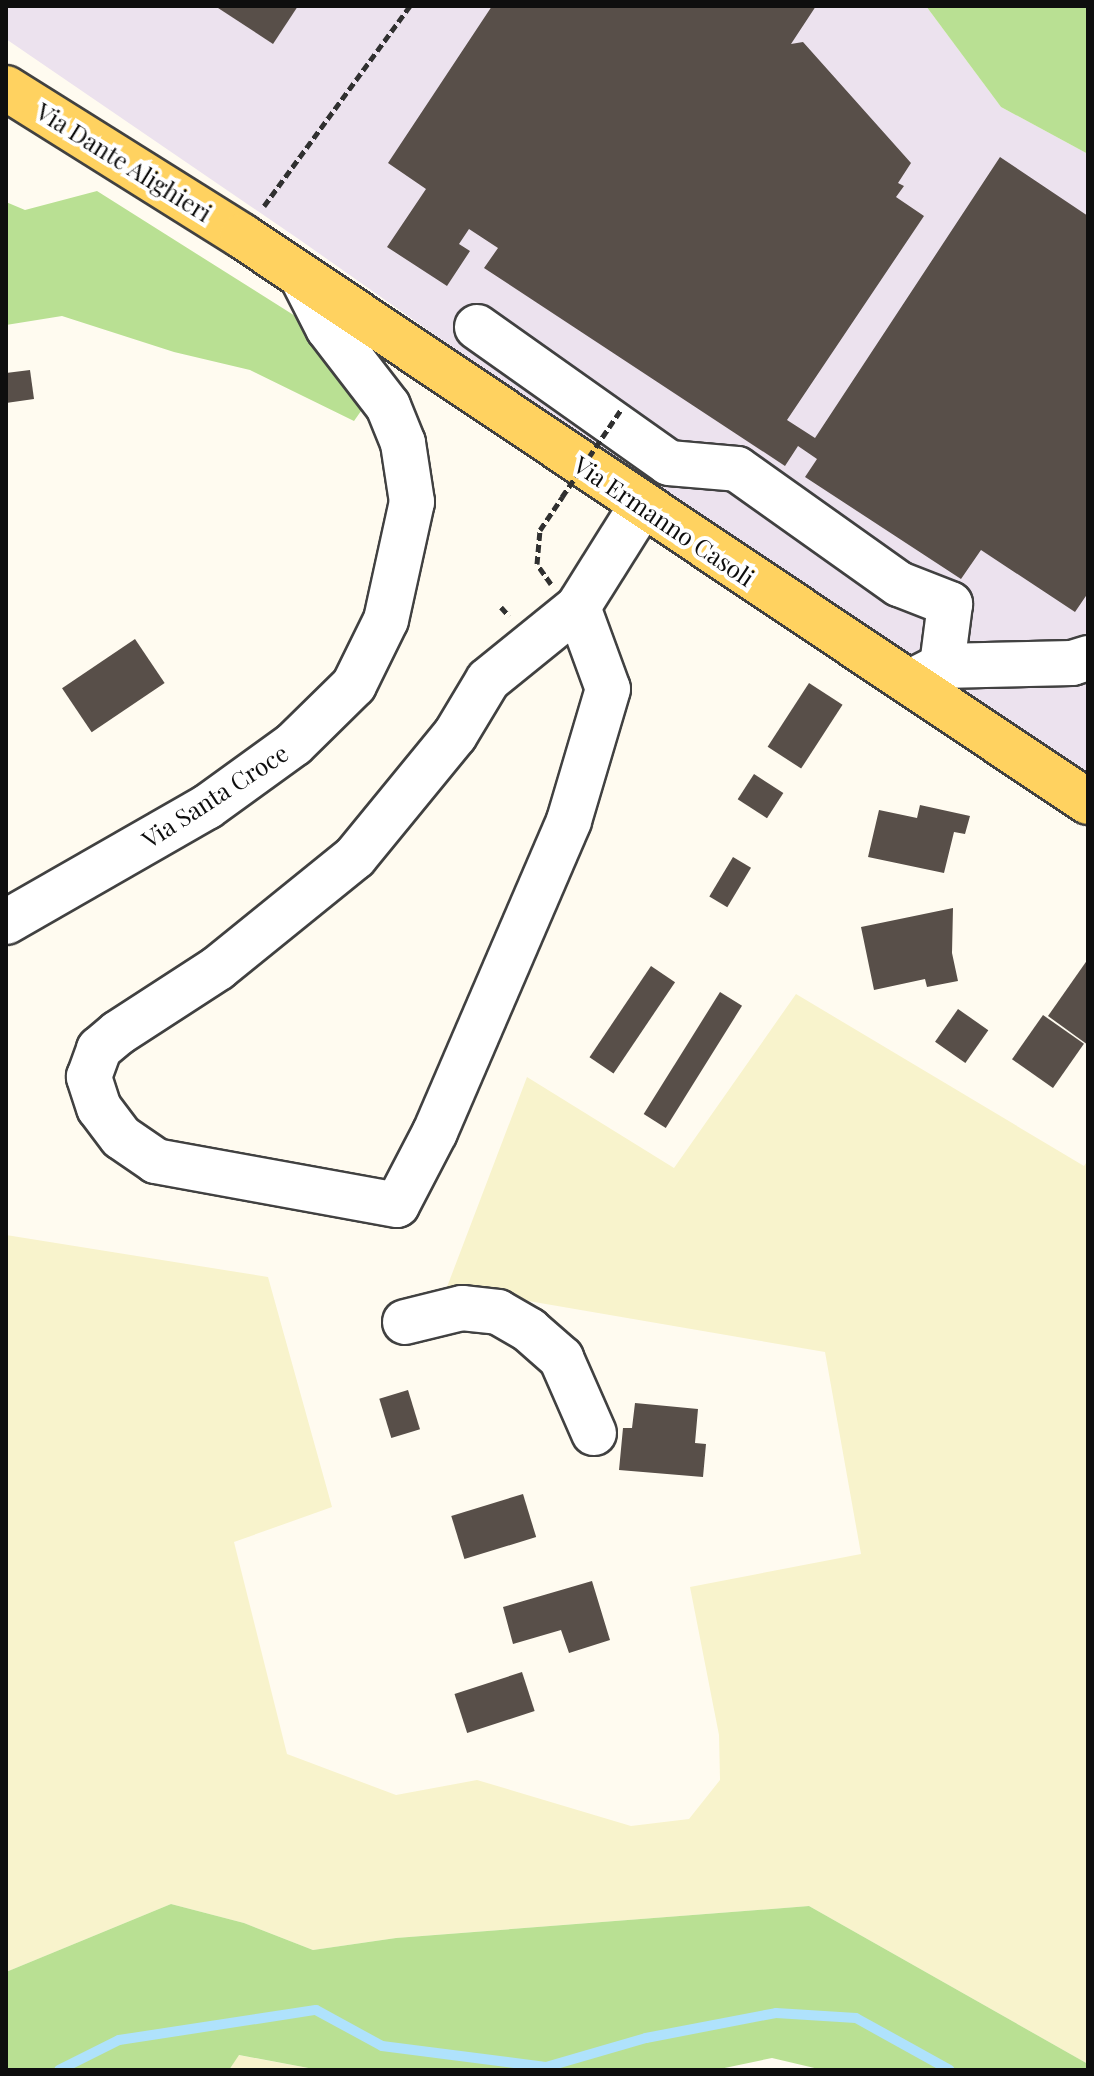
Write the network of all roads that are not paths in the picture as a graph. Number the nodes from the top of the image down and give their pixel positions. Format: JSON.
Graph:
{"nodes":[{"id":1,"x":6,"y":88,"type":"edge"},
{"id":2,"x":242,"y":236,"type":"joint"},
{"id":3,"x":302,"y":277,"type":"junction"},
{"id":4,"x":477,"y":327,"type":"dead end"},
{"id":5,"x":642,"y":505,"type":"junction"},
{"id":6,"x":578,"y":607,"type":"junction"},
{"id":7,"x":1088,"y":658,"type":"edge"},
{"id":8,"x":924,"y":675,"type":"junction"},
{"id":9,"x":1088,"y":802,"type":"edge"},
{"id":10,"x":6,"y":922,"type":"edge"},
{"id":11,"x":405,"y":1322,"type":"dead end"},
{"id":12,"x":594,"y":1433,"type":"dead end"}],
"edges":[{"from":1,"to":2,"type":"main road","name":"Via Dante Alighieri"},
{"from":2,"to":3,"type":"main road","name":"Via Ermanno Casoli"},
{"from":3,"to":5,"type":"main road","name":"Via Ermanno Casoli"},
{"from":3,"to":10,"type":"street","name":"Via Santa Croce"},
{"from":4,"to":8,"type":"street"},
{"from":5,"to":6,"type":"street"},
{"from":5,"to":8,"type":"main road","name":"Via Ermanno Casoli"},
{"from":6,"to":6,"type":"street"},
{"from":7,"to":8,"type":"street"},
{"from":8,"to":9,"type":"main road","name":"Via Ermanno Casoli"},
{"from":11,"to":12,"type":"street"}]}
